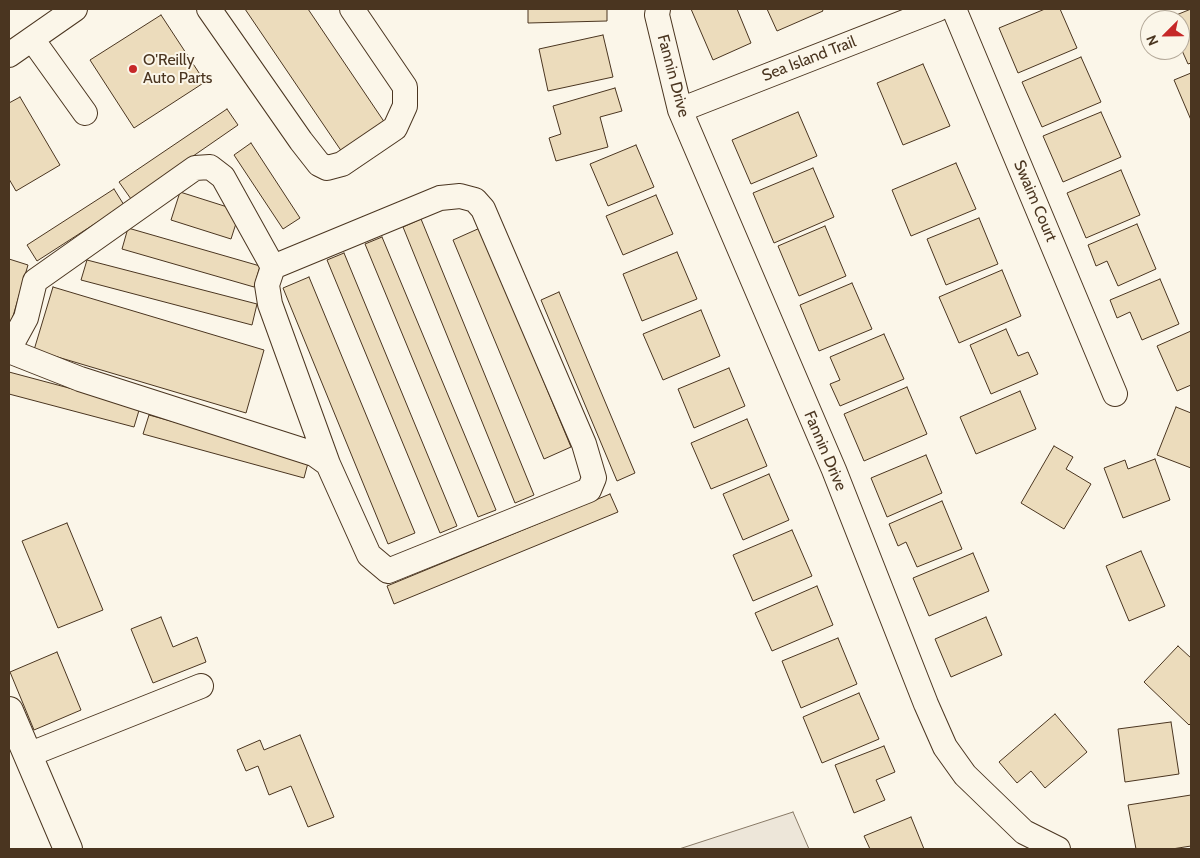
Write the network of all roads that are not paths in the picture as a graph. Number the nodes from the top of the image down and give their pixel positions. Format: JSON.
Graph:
{"nodes":[{"id":1,"x":75,"y":9,"type":"edge"},
{"id":2,"x":209,"y":9,"type":"edge"},
{"id":3,"x":352,"y":9,"type":"edge"},
{"id":4,"x":658,"y":9,"type":"edge"},
{"id":5,"x":938,"y":9,"type":"edge"},
{"id":6,"x":954,"y":9,"type":"edge"},
{"id":7,"x":32,"y":39,"type":"junction"},
{"id":8,"x":9,"y":55,"type":"edge"},
{"id":9,"x":680,"y":110,"type":"junction"},
{"id":10,"x":85,"y":114,"type":"dead end"},
{"id":11,"x":273,"y":266,"type":"junction"},
{"id":12,"x":9,"y":350,"type":"edge"},
{"id":13,"x":1115,"y":394,"type":"dead end"},
{"id":14,"x":328,"y":464,"type":"junction"},
{"id":15,"x":201,"y":686,"type":"dead end"},
{"id":16,"x":9,"y":711,"type":"edge"},
{"id":17,"x":28,"y":755,"type":"junction"},
{"id":18,"x":68,"y":849,"type":"edge"},
{"id":19,"x":1058,"y":849,"type":"edge"}],
"edges":[{"from":1,"to":7,"type":"street"},
{"from":2,"to":3,"type":"street"},
{"from":4,"to":9,"type":"street","name":"Fannin Drive"},
{"from":5,"to":9,"type":"street","name":"Sea Island Trail"},
{"from":6,"to":13,"type":"street","name":"Swaim Court"},
{"from":7,"to":8,"type":"street"},
{"from":7,"to":10,"type":"street"},
{"from":9,"to":19,"type":"street","name":"Fannin Drive"},
{"from":11,"to":12,"type":"street"},
{"from":11,"to":14,"type":"street"},
{"from":11,"to":14,"type":"street"},
{"from":12,"to":14,"type":"street"},
{"from":15,"to":17,"type":"street"},
{"from":16,"to":17,"type":"main road"},
{"from":17,"to":18,"type":"main road"}]}
